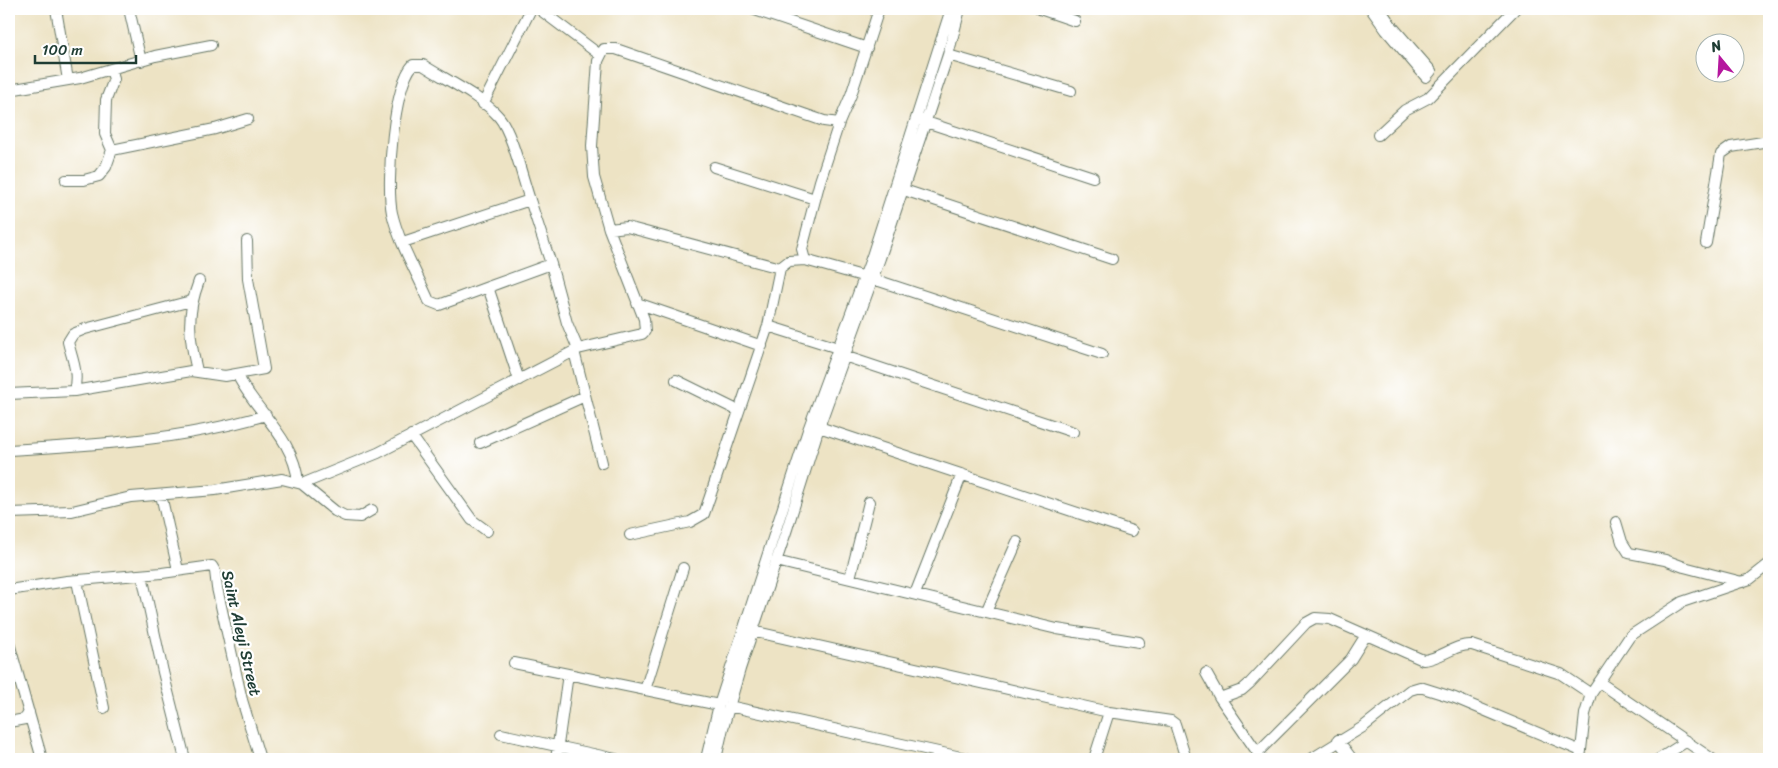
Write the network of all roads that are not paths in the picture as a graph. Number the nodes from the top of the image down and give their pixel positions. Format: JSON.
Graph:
{"nodes":[{"id":1,"x":56,"y":9,"type":"edge"},
{"id":2,"x":129,"y":9,"type":"edge"},
{"id":3,"x":531,"y":9,"type":"edge"},
{"id":4,"x":539,"y":9,"type":"edge"},
{"id":5,"x":752,"y":9,"type":"edge"},
{"id":6,"x":879,"y":9,"type":"edge"},
{"id":7,"x":951,"y":9,"type":"edge"},
{"id":8,"x":960,"y":9,"type":"edge"},
{"id":9,"x":1040,"y":9,"type":"edge"},
{"id":10,"x":1371,"y":9,"type":"edge"},
{"id":11,"x":1380,"y":9,"type":"edge"},
{"id":12,"x":1515,"y":9,"type":"edge"},
{"id":13,"x":1075,"y":21,"type":"dead end"},
{"id":14,"x":1388,"y":27,"type":"junction"},
{"id":15,"x":211,"y":45,"type":"dead end"},
{"id":16,"x":867,"y":48,"type":"junction"},
{"id":17,"x":600,"y":55,"type":"junction"},
{"id":18,"x":948,"y":55,"type":"junction"},
{"id":19,"x":141,"y":61,"type":"junction"},
{"id":20,"x":111,"y":70,"type":"junction"},
{"id":21,"x":68,"y":80,"type":"junction"},
{"id":22,"x":9,"y":90,"type":"edge"},
{"id":23,"x":1071,"y":91,"type":"dead end"},
{"id":24,"x":483,"y":104,"type":"junction"},
{"id":25,"x":248,"y":119,"type":"dead end"},
{"id":26,"x":920,"y":121,"type":"junction"},
{"id":27,"x":839,"y":123,"type":"junction"},
{"id":28,"x":1378,"y":136,"type":"dead end"},
{"id":29,"x":1769,"y":141,"type":"edge"},
{"id":30,"x":112,"y":150,"type":"junction"},
{"id":31,"x":714,"y":167,"type":"dead end"},
{"id":32,"x":1094,"y":177,"type":"dead end"},
{"id":33,"x":66,"y":180,"type":"dead end"},
{"id":34,"x":899,"y":188,"type":"junction"},
{"id":35,"x":815,"y":199,"type":"junction"},
{"id":36,"x":530,"y":200,"type":"junction"},
{"id":37,"x":608,"y":229,"type":"junction"},
{"id":38,"x":246,"y":241,"type":"dead end"},
{"id":39,"x":403,"y":242,"type":"junction"},
{"id":40,"x":1706,"y":243,"type":"dead end"},
{"id":41,"x":1112,"y":259,"type":"dead end"},
{"id":42,"x":805,"y":260,"type":"junction"},
{"id":43,"x":551,"y":264,"type":"junction"},
{"id":44,"x":780,"y":268,"type":"junction"},
{"id":45,"x":869,"y":278,"type":"junction"},
{"id":46,"x":199,"y":281,"type":"dead end"},
{"id":47,"x":488,"y":287,"type":"junction"},
{"id":48,"x":191,"y":301,"type":"junction"},
{"id":49,"x":638,"y":303,"type":"junction"},
{"id":50,"x":768,"y":326,"type":"junction"},
{"id":51,"x":762,"y":346,"type":"junction"},
{"id":52,"x":576,"y":350,"type":"junction"},
{"id":53,"x":841,"y":352,"type":"junction"},
{"id":54,"x":1102,"y":354,"type":"dead end"},
{"id":55,"x":198,"y":372,"type":"junction"},
{"id":56,"x":238,"y":376,"type":"junction"},
{"id":57,"x":519,"y":380,"type":"junction"},
{"id":58,"x":676,"y":380,"type":"dead end"},
{"id":59,"x":74,"y":391,"type":"junction"},
{"id":60,"x":9,"y":394,"type":"edge"},
{"id":61,"x":585,"y":396,"type":"junction"},
{"id":62,"x":739,"y":412,"type":"junction"},
{"id":63,"x":266,"y":414,"type":"junction"},
{"id":64,"x":818,"y":427,"type":"junction"},
{"id":65,"x":1073,"y":432,"type":"dead end"},
{"id":66,"x":411,"y":436,"type":"junction"},
{"id":67,"x":480,"y":443,"type":"dead end"},
{"id":68,"x":9,"y":450,"type":"edge"},
{"id":69,"x":602,"y":463,"type":"dead end"},
{"id":70,"x":962,"y":474,"type":"junction"},
{"id":71,"x":300,"y":483,"type":"junction"},
{"id":72,"x":161,"y":495,"type":"junction"},
{"id":73,"x":869,"y":502,"type":"dead end"},
{"id":74,"x":372,"y":510,"type":"dead end"},
{"id":75,"x":9,"y":513,"type":"edge"},
{"id":76,"x":1616,"y":522,"type":"dead end"},
{"id":77,"x":487,"y":531,"type":"dead end"},
{"id":78,"x":1132,"y":531,"type":"dead end"},
{"id":79,"x":630,"y":534,"type":"dead end"},
{"id":80,"x":1017,"y":542,"type":"dead end"},
{"id":81,"x":777,"y":544,"type":"junction"},
{"id":82,"x":776,"y":561,"type":"junction"},
{"id":83,"x":1769,"y":564,"type":"edge"},
{"id":84,"x":683,"y":568,"type":"dead end"},
{"id":85,"x":178,"y":570,"type":"junction"},
{"id":86,"x":142,"y":575,"type":"junction"},
{"id":87,"x":850,"y":578,"type":"junction"},
{"id":88,"x":77,"y":581,"type":"junction"},
{"id":89,"x":1742,"y":582,"type":"junction"},
{"id":90,"x":9,"y":590,"type":"edge"},
{"id":91,"x":914,"y":594,"type":"junction"},
{"id":92,"x":986,"y":612,"type":"junction"},
{"id":93,"x":752,"y":631,"type":"junction"},
{"id":94,"x":1366,"y":635,"type":"junction"},
{"id":95,"x":1139,"y":642,"type":"dead end"},
{"id":96,"x":9,"y":643,"type":"edge"},
{"id":97,"x":514,"y":663,"type":"dead end"},
{"id":98,"x":736,"y":667,"type":"junction"},
{"id":99,"x":1206,"y":672,"type":"dead end"},
{"id":100,"x":568,"y":674,"type":"junction"},
{"id":101,"x":1599,"y":682,"type":"junction"},
{"id":102,"x":645,"y":690,"type":"junction"},
{"id":103,"x":1591,"y":694,"type":"junction"},
{"id":104,"x":1220,"y":698,"type":"junction"},
{"id":105,"x":724,"y":706,"type":"junction"},
{"id":106,"x":104,"y":708,"type":"dead end"},
{"id":107,"x":29,"y":712,"type":"junction"},
{"id":108,"x":1109,"y":712,"type":"junction"},
{"id":109,"x":9,"y":722,"type":"edge"},
{"id":110,"x":502,"y":734,"type":"dead end"},
{"id":111,"x":1338,"y":740,"type":"junction"},
{"id":112,"x":1687,"y":741,"type":"junction"},
{"id":113,"x":556,"y":746,"type":"junction"},
{"id":114,"x":924,"y":754,"type":"edge"},
{"id":115,"x":1580,"y":755,"type":"edge"},
{"id":116,"x":1260,"y":756,"type":"edge"},
{"id":117,"x":42,"y":759,"type":"edge"},
{"id":118,"x":185,"y":759,"type":"edge"},
{"id":119,"x":260,"y":759,"type":"edge"},
{"id":120,"x":556,"y":759,"type":"edge"},
{"id":121,"x":616,"y":759,"type":"edge"},
{"id":122,"x":706,"y":759,"type":"edge"},
{"id":123,"x":716,"y":759,"type":"edge"},
{"id":124,"x":970,"y":759,"type":"edge"},
{"id":125,"x":1094,"y":759,"type":"edge"},
{"id":126,"x":1186,"y":759,"type":"edge"},
{"id":127,"x":1311,"y":759,"type":"edge"},
{"id":128,"x":1352,"y":759,"type":"edge"},
{"id":129,"x":1659,"y":759,"type":"edge"},
{"id":130,"x":1712,"y":759,"type":"edge"}],
"edges":[{"from":1,"to":21,"type":"street"},
{"from":2,"to":19,"type":"street"},
{"from":3,"to":24,"type":"street"},
{"from":4,"to":17,"type":"street"},
{"from":5,"to":16,"type":"street"},
{"from":6,"to":16,"type":"street"},
{"from":7,"to":26,"type":"street"},
{"from":8,"to":18,"type":"street"},
{"from":9,"to":13,"type":"street"},
{"from":10,"to":14,"type":"street"},
{"from":11,"to":14,"type":"street"},
{"from":12,"to":28,"type":"street"},
{"from":14,"to":14,"type":"street"},
{"from":15,"to":19,"type":"street"},
{"from":16,"to":27,"type":"street"},
{"from":17,"to":27,"type":"street"},
{"from":17,"to":37,"type":"street"},
{"from":18,"to":23,"type":"street"},
{"from":18,"to":26,"type":"street"},
{"from":19,"to":20,"type":"street"},
{"from":20,"to":21,"type":"street"},
{"from":20,"to":30,"type":"street"},
{"from":21,"to":22,"type":"street"},
{"from":24,"to":36,"type":"street"},
{"from":24,"to":39,"type":"street"},
{"from":25,"to":30,"type":"street"},
{"from":26,"to":32,"type":"street"},
{"from":26,"to":34,"type":"street"},
{"from":27,"to":35,"type":"street"},
{"from":29,"to":40,"type":"street"},
{"from":30,"to":33,"type":"street"},
{"from":31,"to":35,"type":"street"},
{"from":34,"to":41,"type":"street"},
{"from":34,"to":45,"type":"street"},
{"from":35,"to":42,"type":"street"},
{"from":36,"to":39,"type":"street"},
{"from":36,"to":43,"type":"street"},
{"from":37,"to":44,"type":"street"},
{"from":37,"to":49,"type":"street"},
{"from":38,"to":56,"type":"street"},
{"from":39,"to":47,"type":"street"},
{"from":42,"to":44,"type":"street"},
{"from":42,"to":45,"type":"street"},
{"from":43,"to":47,"type":"street"},
{"from":43,"to":52,"type":"street"},
{"from":44,"to":50,"type":"street"},
{"from":45,"to":53,"type":"street"},
{"from":45,"to":54,"type":"street"},
{"from":46,"to":48,"type":"street"},
{"from":47,"to":57,"type":"street"},
{"from":48,"to":55,"type":"street"},
{"from":48,"to":59,"type":"street"},
{"from":49,"to":51,"type":"street"},
{"from":49,"to":52,"type":"street"},
{"from":50,"to":51,"type":"street"},
{"from":50,"to":53,"type":"street"},
{"from":51,"to":62,"type":"street"},
{"from":52,"to":57,"type":"street"},
{"from":52,"to":61,"type":"street"},
{"from":53,"to":64,"type":"street"},
{"from":53,"to":65,"type":"street"},
{"from":53,"to":81,"type":"street"},
{"from":55,"to":56,"type":"street"},
{"from":55,"to":59,"type":"street"},
{"from":56,"to":63,"type":"street"},
{"from":57,"to":66,"type":"street"},
{"from":58,"to":62,"type":"street"},
{"from":59,"to":60,"type":"street"},
{"from":61,"to":67,"type":"street"},
{"from":61,"to":69,"type":"street"},
{"from":62,"to":79,"type":"street"},
{"from":63,"to":68,"type":"street"},
{"from":63,"to":71,"type":"street"},
{"from":64,"to":70,"type":"street"},
{"from":64,"to":81,"type":"street"},
{"from":66,"to":71,"type":"street"},
{"from":66,"to":77,"type":"street"},
{"from":70,"to":78,"type":"street"},
{"from":70,"to":91,"type":"street"},
{"from":71,"to":72,"type":"street"},
{"from":71,"to":74,"type":"street"},
{"from":72,"to":75,"type":"street"},
{"from":72,"to":85,"type":"street"},
{"from":73,"to":87,"type":"street"},
{"from":76,"to":89,"type":"street"},
{"from":80,"to":92,"type":"street"},
{"from":81,"to":82,"type":"street"},
{"from":81,"to":98,"type":"street"},
{"from":82,"to":87,"type":"street"},
{"from":82,"to":93,"type":"street"},
{"from":83,"to":89,"type":"street"},
{"from":84,"to":102,"type":"street"},
{"from":85,"to":86,"type":"street","name":"Saint Aleyi Street"},
{"from":85,"to":119,"type":"street","name":"Saint Aleyi Street"},
{"from":86,"to":88,"type":"street","name":"Saint Aleyi Street"},
{"from":86,"to":118,"type":"street"},
{"from":87,"to":91,"type":"street"},
{"from":88,"to":90,"type":"street","name":"Saint Aleyi Street"},
{"from":88,"to":106,"type":"street"},
{"from":89,"to":101,"type":"street"},
{"from":91,"to":92,"type":"street"},
{"from":92,"to":95,"type":"street"},
{"from":93,"to":98,"type":"street"},
{"from":93,"to":108,"type":"street"},
{"from":94,"to":103,"type":"street"},
{"from":94,"to":104,"type":"street"},
{"from":94,"to":116,"type":"street"},
{"from":96,"to":107,"type":"street"},
{"from":97,"to":100,"type":"street"},
{"from":98,"to":105,"type":"street"},
{"from":99,"to":104,"type":"street"},
{"from":100,"to":102,"type":"street"},
{"from":100,"to":113,"type":"street"},
{"from":101,"to":103,"type":"street"},
{"from":101,"to":112,"type":"street"},
{"from":102,"to":105,"type":"street"},
{"from":103,"to":115,"type":"street"},
{"from":104,"to":116,"type":"street"},
{"from":105,"to":114,"type":"street"},
{"from":105,"to":122,"type":"street"},
{"from":105,"to":123,"type":"street"},
{"from":107,"to":109,"type":"street"},
{"from":107,"to":117,"type":"street"},
{"from":108,"to":125,"type":"street"},
{"from":108,"to":126,"type":"street"},
{"from":110,"to":113,"type":"street"},
{"from":111,"to":115,"type":"street"},
{"from":111,"to":127,"type":"street"},
{"from":111,"to":128,"type":"street"},
{"from":112,"to":129,"type":"street"},
{"from":112,"to":130,"type":"street"},
{"from":113,"to":120,"type":"street"},
{"from":113,"to":121,"type":"street"},
{"from":114,"to":124,"type":"street"}]}
